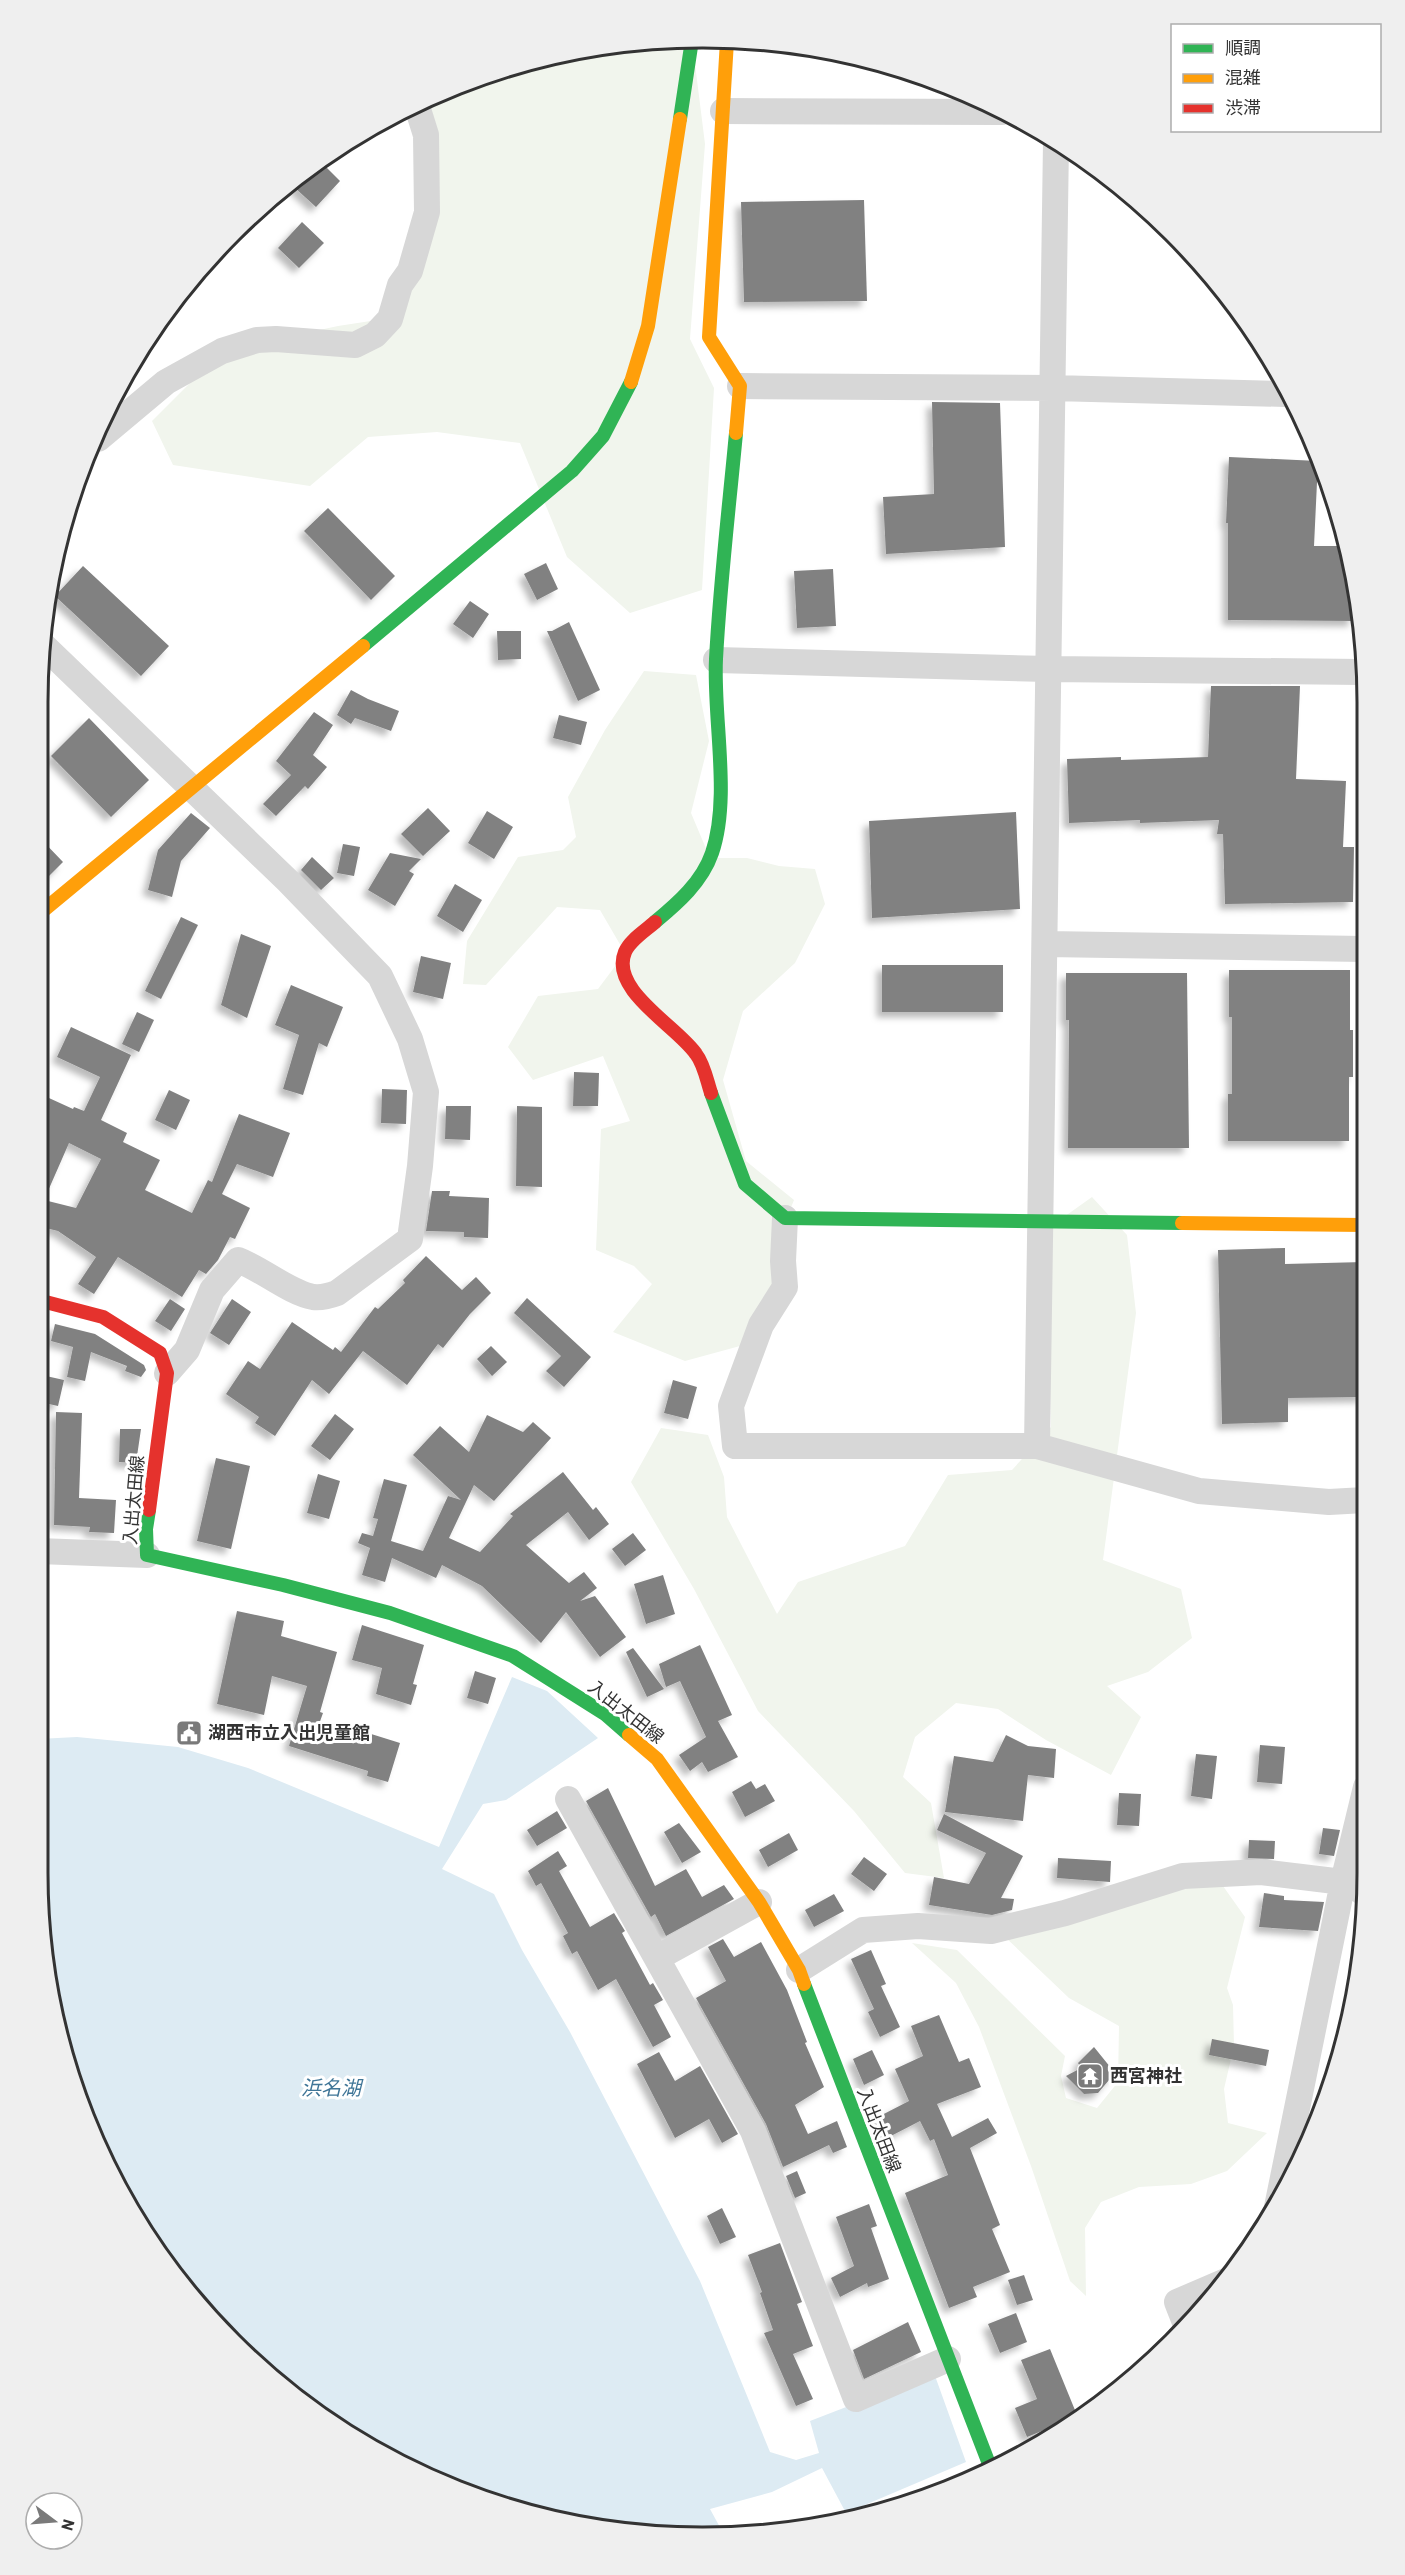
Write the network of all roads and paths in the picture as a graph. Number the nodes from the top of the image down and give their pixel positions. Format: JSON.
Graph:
{"nodes":[{"id":1,"x":691,"y":48,"type":"edge"},
{"id":2,"x":727,"y":49,"type":"edge"},
{"id":3,"x":723,"y":111,"type":"junction"},
{"id":4,"x":419,"y":112,"type":"edge"},
{"id":5,"x":985,"y":112,"type":"edge"},
{"id":6,"x":1056,"y":152,"type":"edge"},
{"id":7,"x":740,"y":386,"type":"junction"},
{"id":8,"x":1053,"y":388,"type":"junction"},
{"id":9,"x":1279,"y":394,"type":"edge"},
{"id":10,"x":107,"y":432,"type":"edge"},
{"id":11,"x":50,"y":652,"type":"edge"},
{"id":12,"x":716,"y":660,"type":"junction"},
{"id":13,"x":1048,"y":669,"type":"junction"},
{"id":14,"x":1356,"y":672,"type":"edge"},
{"id":15,"x":190,"y":788,"type":"junction"},
{"id":16,"x":48,"y":906,"type":"edge"},
{"id":17,"x":1046,"y":944,"type":"junction"},
{"id":18,"x":1357,"y":949,"type":"edge"},
{"id":19,"x":785,"y":1218,"type":"junction"},
{"id":20,"x":1041,"y":1222,"type":"junction"},
{"id":21,"x":1357,"y":1225,"type":"edge"},
{"id":22,"x":48,"y":1303,"type":"edge"},
{"id":23,"x":167,"y":1373,"type":"junction"},
{"id":24,"x":1037,"y":1446,"type":"junction"},
{"id":25,"x":1357,"y":1500,"type":"edge"},
{"id":26,"x":48,"y":1551,"type":"edge"},
{"id":27,"x":147,"y":1555,"type":"junction"},
{"id":28,"x":568,"y":1799,"type":"dead end"},
{"id":29,"x":1357,"y":1824,"type":"edge"},
{"id":30,"x":1343,"y":1882,"type":"junction"},
{"id":31,"x":1357,"y":1888,"type":"edge"},
{"id":32,"x":759,"y":1902,"type":"junction"},
{"id":33,"x":657,"y":1958,"type":"junction"},
{"id":34,"x":799,"y":1970,"type":"junction"},
{"id":35,"x":1284,"y":2173,"type":"edge"},
{"id":36,"x":1207,"y":2289,"type":"edge"},
{"id":37,"x":1183,"y":2317,"type":"edge"},
{"id":38,"x":948,"y":2359,"type":"junction"},
{"id":39,"x":988,"y":2462,"type":"edge"}],
"edges":[{"from":1,"to":15,"type":"street"},
{"from":2,"to":3,"type":"street"},
{"from":3,"to":5,"type":"street"},
{"from":3,"to":7,"type":"street"},
{"from":4,"to":10,"type":"street"},
{"from":6,"to":8,"type":"street"},
{"from":7,"to":8,"type":"street"},
{"from":7,"to":12,"type":"street"},
{"from":8,"to":9,"type":"street"},
{"from":8,"to":13,"type":"street"},
{"from":11,"to":15,"type":"street"},
{"from":12,"to":13,"type":"street"},
{"from":12,"to":19,"type":"street"},
{"from":13,"to":14,"type":"street"},
{"from":13,"to":17,"type":"street"},
{"from":15,"to":16,"type":"street"},
{"from":15,"to":23,"type":"street"},
{"from":17,"to":18,"type":"street"},
{"from":17,"to":20,"type":"street"},
{"from":19,"to":20,"type":"street"},
{"from":19,"to":24,"type":"street"},
{"from":20,"to":21,"type":"street"},
{"from":20,"to":24,"type":"street"},
{"from":22,"to":23,"type":"street"},
{"from":23,"to":27,"type":"street","name":"入出太田線"},
{"from":24,"to":25,"type":"street"},
{"from":26,"to":27,"type":"street"},
{"from":27,"to":32,"type":"street","name":"入出太田線"},
{"from":28,"to":33,"type":"street"},
{"from":29,"to":30,"type":"street"},
{"from":30,"to":31,"type":"street"},
{"from":30,"to":34,"type":"street"},
{"from":30,"to":35,"type":"street"},
{"from":32,"to":33,"type":"street"},
{"from":32,"to":34,"type":"street","name":"入出太田線"},
{"from":33,"to":38,"type":"street"},
{"from":34,"to":38,"type":"street","name":"入出太田線"},
{"from":36,"to":37,"type":"street"},
{"from":38,"to":39,"type":"street","name":"入出太田線"}]}
